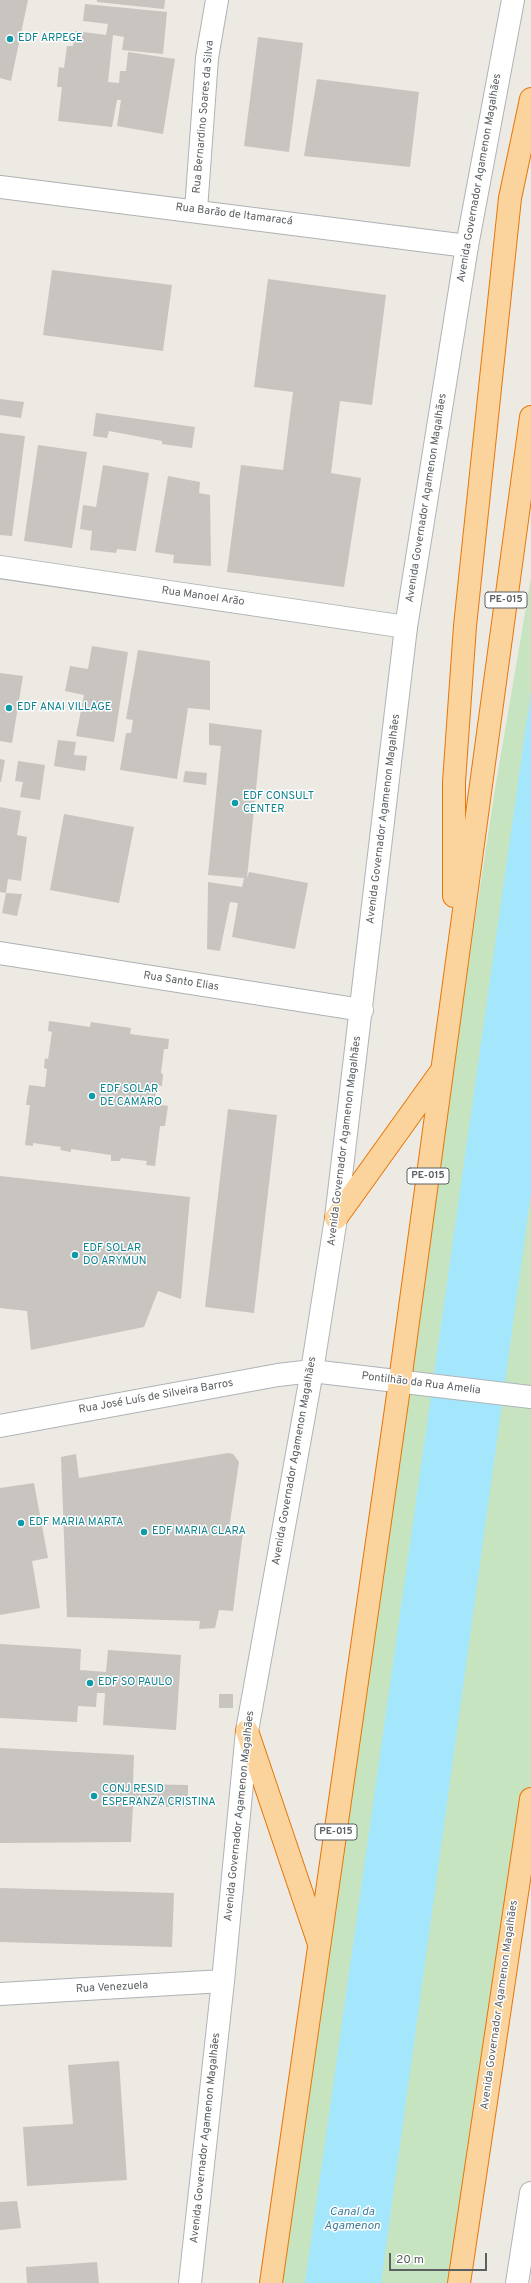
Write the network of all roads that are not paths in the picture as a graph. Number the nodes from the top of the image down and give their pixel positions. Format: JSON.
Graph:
{"nodes":[{"id":1,"x":217,"y":0,"type":"edge"},
{"id":2,"x":513,"y":0,"type":"edge"},
{"id":3,"x":531,"y":99,"type":"edge"},
{"id":4,"x":0,"y":187,"type":"edge"},
{"id":5,"x":196,"y":210,"type":"junction"},
{"id":6,"x":467,"y":246,"type":"junction"},
{"id":7,"x":531,"y":417,"type":"edge"},
{"id":8,"x":0,"y":567,"type":"edge"},
{"id":9,"x":406,"y":627,"type":"junction"},
{"id":10,"x":0,"y":953,"type":"edge"},
{"id":11,"x":455,"y":971,"type":"junction"},
{"id":12,"x":362,"y":1010,"type":"junction"},
{"id":13,"x":442,"y":1071,"type":"junction"},
{"id":14,"x":336,"y":1218,"type":"junction"},
{"id":15,"x":312,"y":1371,"type":"junction"},
{"id":16,"x":400,"y":1381,"type":"junction"},
{"id":17,"x":531,"y":1397,"type":"edge"},
{"id":18,"x":0,"y":1426,"type":"edge"},
{"id":19,"x":247,"y":1731,"type":"junction"},
{"id":20,"x":531,"y":1799,"type":"edge"},
{"id":21,"x":319,"y":1945,"type":"junction"},
{"id":22,"x":223,"y":1981,"type":"junction"},
{"id":23,"x":0,"y":1994,"type":"edge"},
{"id":24,"x":531,"y":2193,"type":"edge"},
{"id":25,"x":190,"y":2283,"type":"edge"},
{"id":26,"x":271,"y":2283,"type":"edge"},
{"id":27,"x":459,"y":2283,"type":"edge"},
{"id":28,"x":517,"y":2283,"type":"edge"}],
"edges":[{"from":1,"to":5,"type":"main road","name":"Rua Bernardino Soares da Silva"},
{"from":2,"to":6,"type":"main road","name":"Avenida Governador Agamenon Magalhães"},
{"from":3,"to":11,"type":"highway"},
{"from":4,"to":5,"type":"main road","name":"Rua Barão de Itamaracá"},
{"from":5,"to":6,"type":"main road","name":"Rua Barão de Itamaracá"},
{"from":6,"to":9,"type":"main road","name":"Avenida Governador Agamenon Magalhães"},
{"from":7,"to":11,"type":"highway","number":"PE-015"},
{"from":8,"to":9,"type":"main road","name":"Rua Manoel Arão"},
{"from":9,"to":12,"type":"main road","name":"Avenida Governador Agamenon Magalhães"},
{"from":10,"to":12,"type":"main road","name":"Rua Santo Elias"},
{"from":11,"to":13,"type":"highway","number":"PE-015"},
{"from":12,"to":14,"type":"main road","name":"Avenida Governador Agamenon Magalhães"},
{"from":13,"to":14,"type":"highway"},
{"from":13,"to":16,"type":"highway","number":"PE-015"},
{"from":14,"to":15,"type":"main road","name":"Avenida Governador Agamenon Magalhães"},
{"from":15,"to":16,"type":"main road","name":"Pontilhão da Rua Amelia"},
{"from":15,"to":18,"type":"main road","name":"Rua José Luís de Silveira Barros"},
{"from":15,"to":19,"type":"main road","name":"Avenida Governador Agamenon Magalhães"},
{"from":16,"to":17,"type":"main road","name":"Pontilhão da Rua Amelia"},
{"from":16,"to":21,"type":"highway","number":"PE-015"},
{"from":19,"to":21,"type":"highway"},
{"from":19,"to":22,"type":"main road","name":"Avenida Governador Agamenon Magalhães"},
{"from":20,"to":27,"type":"highway","name":"Avenida Governador Agamenon Magalhães"},
{"from":21,"to":26,"type":"highway","number":"PE-015"},
{"from":22,"to":23,"type":"main road","name":"Rua Venezuela"},
{"from":22,"to":25,"type":"main road","name":"Avenida Governador Agamenon Magalhães"},
{"from":24,"to":28,"type":"main road"}]}
